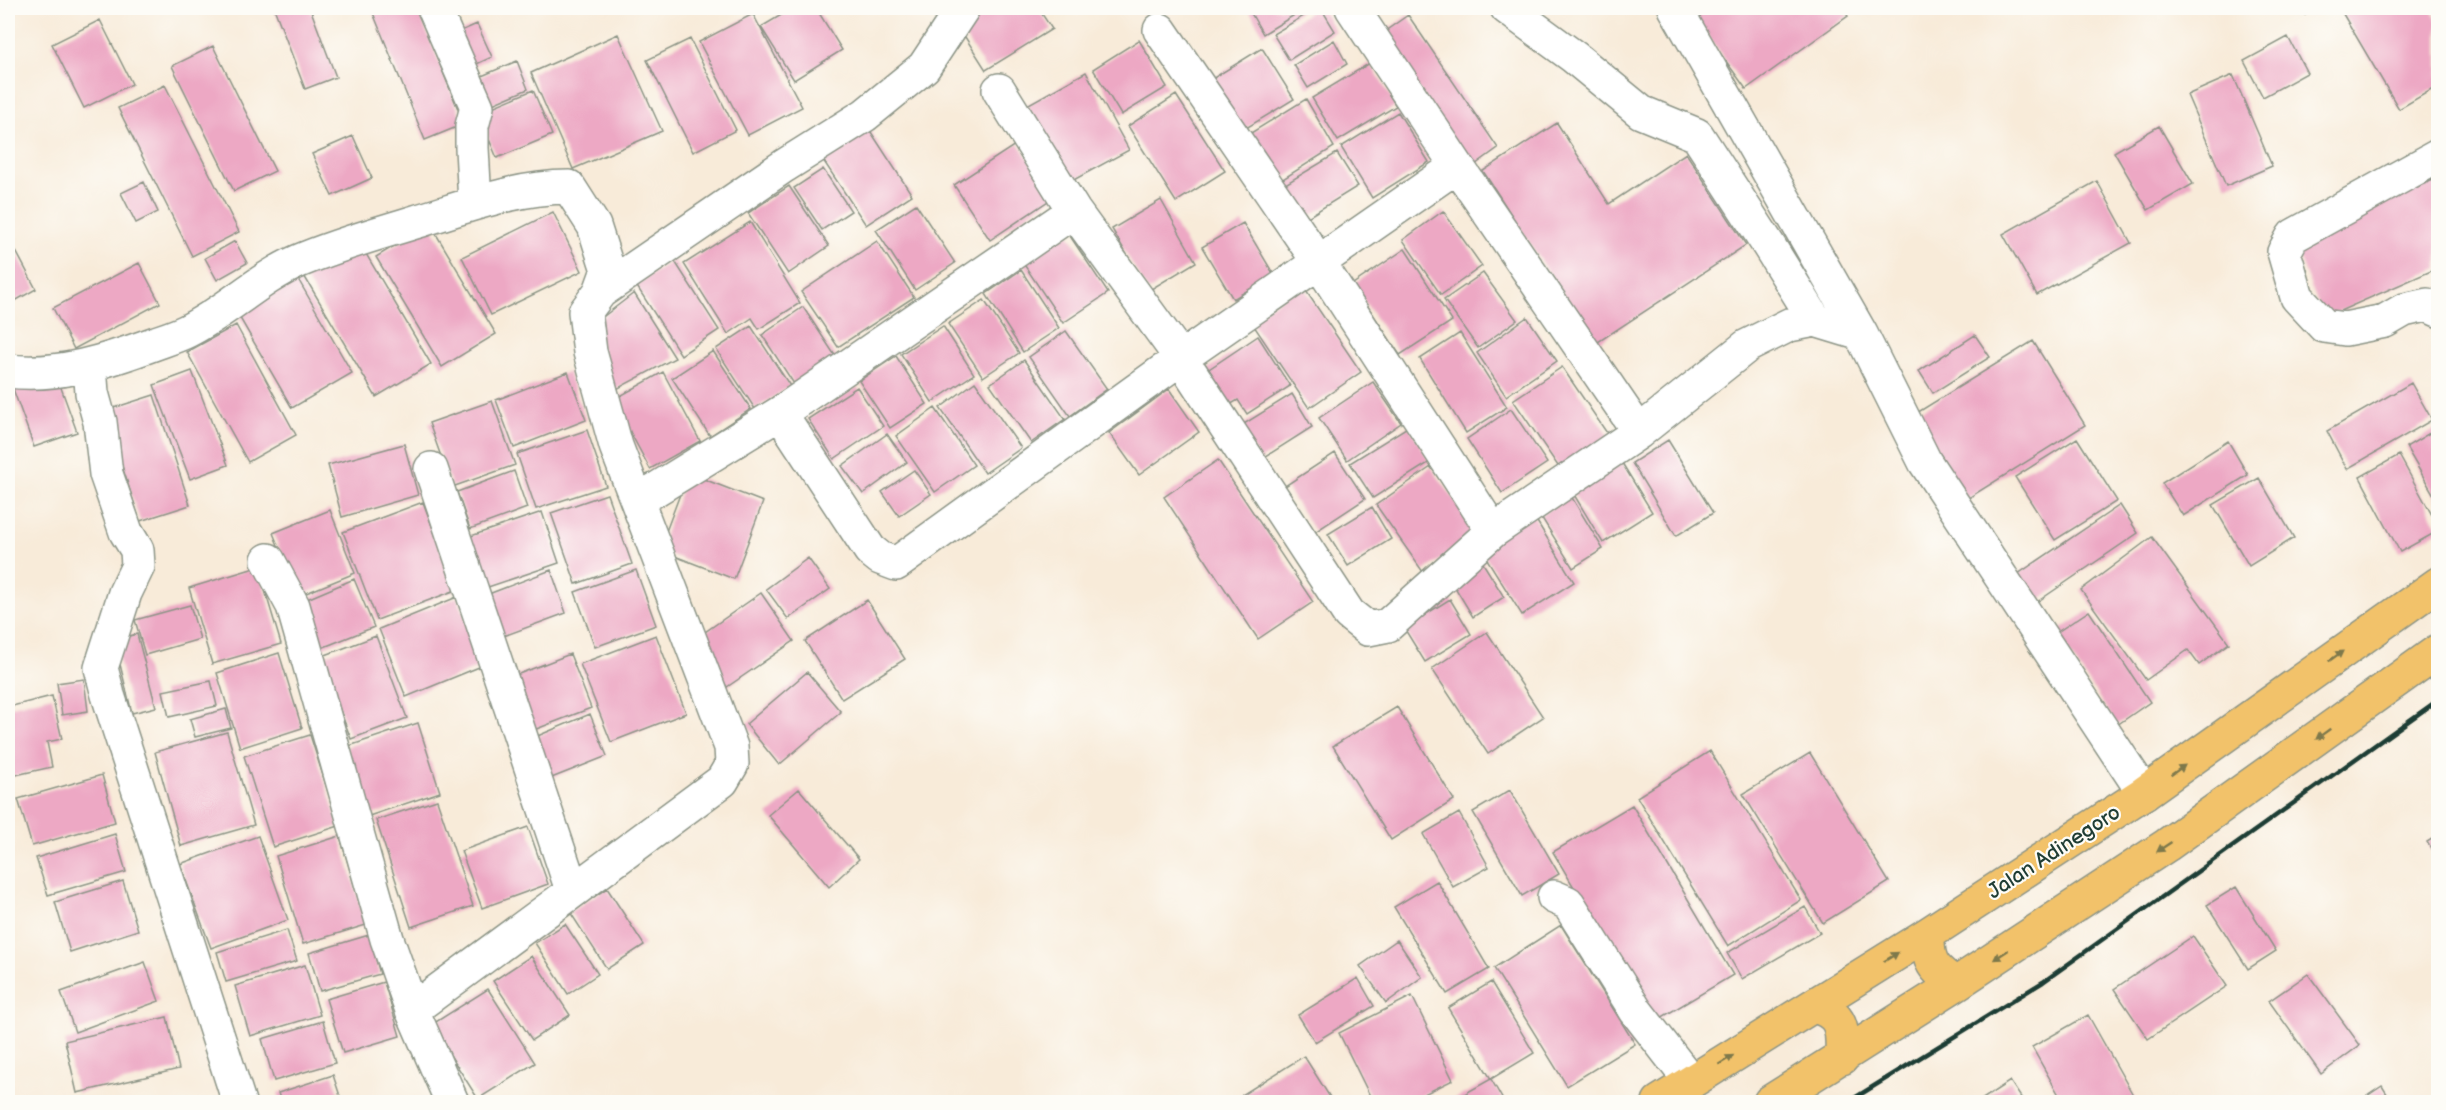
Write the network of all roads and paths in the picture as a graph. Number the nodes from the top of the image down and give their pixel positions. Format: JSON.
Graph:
{"nodes":[{"id":1,"x":434,"y":8,"type":"edge"},
{"id":2,"x":963,"y":8,"type":"edge"},
{"id":3,"x":1352,"y":8,"type":"edge"},
{"id":4,"x":1507,"y":8,"type":"edge"},
{"id":5,"x":1675,"y":8,"type":"edge"},
{"id":6,"x":1160,"y":30,"type":"dead end"},
{"id":7,"x":999,"y":90,"type":"dead end"},
{"id":8,"x":2439,"y":156,"type":"edge"},
{"id":9,"x":1457,"y":166,"type":"junction"},
{"id":10,"x":475,"y":203,"type":"junction"},
{"id":11,"x":1074,"y":212,"type":"junction"},
{"id":12,"x":1318,"y":261,"type":"junction"},
{"id":13,"x":600,"y":292,"type":"junction"},
{"id":14,"x":2439,"y":310,"type":"edge"},
{"id":15,"x":1815,"y":320,"type":"junction"},
{"id":16,"x":1861,"y":334,"type":"junction"},
{"id":17,"x":1181,"y":358,"type":"junction"},
{"id":18,"x":90,"y":366,"type":"junction"},
{"id":19,"x":8,"y":371,"type":"edge"},
{"id":20,"x":780,"y":413,"type":"junction"},
{"id":21,"x":1640,"y":432,"type":"junction"},
{"id":22,"x":431,"y":469,"type":"dead end"},
{"id":23,"x":637,"y":501,"type":"junction"},
{"id":24,"x":1493,"y":531,"type":"junction"},
{"id":25,"x":268,"y":560,"type":"dead end"},
{"id":26,"x":2439,"y":584,"type":"edge"},
{"id":27,"x":2439,"y":651,"type":"edge"},
{"id":28,"x":2144,"y":793,"type":"junction"},
{"id":29,"x":572,"y":890,"type":"junction"},
{"id":30,"x":1554,"y":897,"type":"dead end"},
{"id":31,"x":1928,"y":934,"type":"junction"},
{"id":32,"x":1956,"y":984,"type":"junction"},
{"id":33,"x":1812,"y":1006,"type":"junction"},
{"id":34,"x":411,"y":1010,"type":"junction"},
{"id":35,"x":1842,"y":1058,"type":"junction"},
{"id":36,"x":1691,"y":1082,"type":"junction"},
{"id":37,"x":239,"y":1102,"type":"edge"},
{"id":38,"x":452,"y":1102,"type":"edge"},
{"id":39,"x":1659,"y":1102,"type":"edge"},
{"id":40,"x":1770,"y":1102,"type":"edge"}],
"edges":[{"from":1,"to":10,"type":"street"},
{"from":2,"to":13,"type":"street"},
{"from":3,"to":9,"type":"street"},
{"from":4,"to":15,"type":"street"},
{"from":5,"to":16,"type":"street"},
{"from":6,"to":12,"type":"street"},
{"from":7,"to":11,"type":"street"},
{"from":8,"to":14,"type":"street"},
{"from":9,"to":12,"type":"street"},
{"from":9,"to":21,"type":"street"},
{"from":10,"to":13,"type":"street"},
{"from":10,"to":18,"type":"street"},
{"from":11,"to":17,"type":"street"},
{"from":11,"to":20,"type":"street"},
{"from":12,"to":17,"type":"street"},
{"from":12,"to":24,"type":"street"},
{"from":13,"to":23,"type":"street"},
{"from":15,"to":16,"type":"street"},
{"from":15,"to":21,"type":"street"},
{"from":16,"to":28,"type":"street"},
{"from":17,"to":20,"type":"street"},
{"from":17,"to":24,"type":"street"},
{"from":18,"to":19,"type":"street"},
{"from":18,"to":37,"type":"street"},
{"from":20,"to":23,"type":"street"},
{"from":21,"to":24,"type":"street"},
{"from":22,"to":29,"type":"street"},
{"from":23,"to":29,"type":"street"},
{"from":25,"to":34,"type":"street"},
{"from":28,"to":26,"type":"highway","name":"Jalan Adinegoro","one_way":true},
{"from":27,"to":32,"type":"highway","one_way":true},
{"from":28,"to":31,"type":"highway","name":"Jalan Adinegoro"},
{"from":29,"to":34,"type":"street"},
{"from":30,"to":36,"type":"street"},
{"from":31,"to":32,"type":"highway"},
{"from":33,"to":31,"type":"highway","name":"Jalan Adinegoro","one_way":true},
{"from":32,"to":35,"type":"highway"},
{"from":33,"to":35,"type":"highway"},
{"from":36,"to":33,"type":"highway","name":"Jalan Adinegoro","one_way":true},
{"from":34,"to":38,"type":"street"},
{"from":35,"to":40,"type":"highway"},
{"from":36,"to":39,"type":"highway","name":"Jalan Adinegoro"}]}
